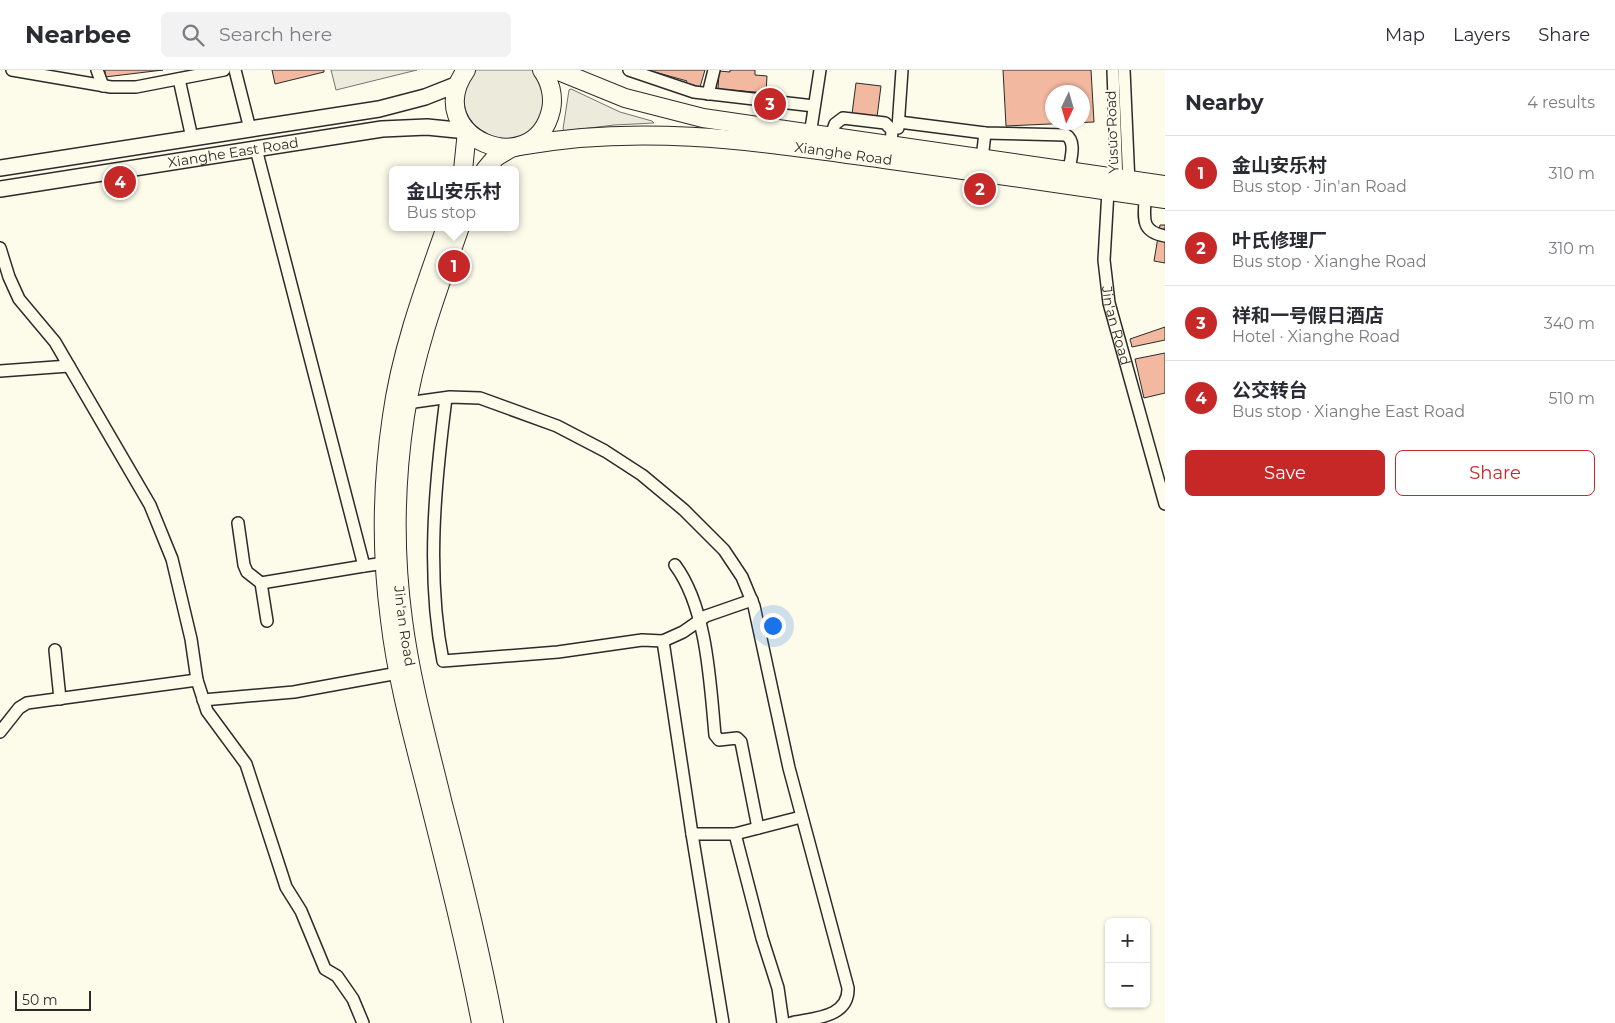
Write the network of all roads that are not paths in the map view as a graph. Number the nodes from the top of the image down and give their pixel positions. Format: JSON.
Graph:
{"nodes":[{"id":1,"x":12,"y":70,"type":"edge"},
{"id":2,"x":97,"y":70,"type":"edge"},
{"id":3,"x":224,"y":70,"type":"edge"},
{"id":4,"x":235,"y":70,"type":"edge"},
{"id":5,"x":542,"y":70,"type":"edge"},
{"id":6,"x":556,"y":70,"type":"edge"},
{"id":7,"x":630,"y":70,"type":"edge"},
{"id":8,"x":714,"y":70,"type":"edge"},
{"id":9,"x":820,"y":70,"type":"edge"},
{"id":10,"x":902,"y":70,"type":"edge"},
{"id":11,"x":1113,"y":70,"type":"edge"},
{"id":12,"x":1124,"y":70,"type":"edge"},
{"id":13,"x":460,"y":75,"type":"edge"},
{"id":14,"x":179,"y":79,"type":"junction"},
{"id":15,"x":104,"y":86,"type":"junction"},
{"id":16,"x":708,"y":94,"type":"junction"},
{"id":17,"x":814,"y":106,"type":"junction"},
{"id":18,"x":899,"y":122,"type":"junction"},
{"id":19,"x":250,"y":129,"type":"junction"},
{"id":20,"x":467,"y":131,"type":"junction"},
{"id":21,"x":985,"y":133,"type":"junction"},
{"id":22,"x":810,"y":135,"type":"junction"},
{"id":23,"x":192,"y":138,"type":"junction"},
{"id":24,"x":893,"y":146,"type":"junction"},
{"id":25,"x":515,"y":147,"type":"junction"},
{"id":26,"x":256,"y":149,"type":"junction"},
{"id":27,"x":982,"y":159,"type":"junction"},
{"id":28,"x":464,"y":166,"type":"edge"},
{"id":29,"x":488,"y":166,"type":"edge"},
{"id":30,"x":0,"y":168,"type":"edge"},
{"id":31,"x":1069,"y":171,"type":"junction"},
{"id":32,"x":1165,"y":185,"type":"edge"},
{"id":33,"x":1124,"y":188,"type":"junction"},
{"id":34,"x":0,"y":189,"type":"edge"},
{"id":35,"x":1165,"y":199,"type":"edge"},
{"id":36,"x":445,"y":231,"type":"edge"},
{"id":37,"x":459,"y":231,"type":"edge"},
{"id":38,"x":1165,"y":236,"type":"edge"},
{"id":39,"x":0,"y":248,"type":"edge"},
{"id":40,"x":69,"y":366,"type":"junction"},
{"id":41,"x":0,"y":372,"type":"edge"},
{"id":42,"x":446,"y":398,"type":"junction"},
{"id":43,"x":407,"y":403,"type":"junction"},
{"id":44,"x":1152,"y":458,"type":"junction"},
{"id":45,"x":1165,"y":460,"type":"edge"},
{"id":46,"x":1165,"y":504,"type":"edge"},
{"id":47,"x":238,"y":522,"type":"dead end"},
{"id":48,"x":385,"y":563,"type":"junction"},
{"id":49,"x":675,"y":565,"type":"dead end"},
{"id":50,"x":364,"y":566,"type":"junction"},
{"id":51,"x":261,"y":583,"type":"junction"},
{"id":52,"x":752,"y":600,"type":"junction"},
{"id":53,"x":698,"y":621,"type":"junction"},
{"id":54,"x":267,"y":622,"type":"dead end"},
{"id":55,"x":663,"y":641,"type":"junction"},
{"id":56,"x":55,"y":650,"type":"dead end"},
{"id":57,"x":398,"y":673,"type":"junction"},
{"id":58,"x":197,"y":680,"type":"junction"},
{"id":59,"x":60,"y":699,"type":"junction"},
{"id":60,"x":203,"y":700,"type":"junction"},
{"id":61,"x":0,"y":732,"type":"edge"},
{"id":62,"x":802,"y":817,"type":"junction"},
{"id":63,"x":758,"y":828,"type":"junction"},
{"id":64,"x":692,"y":834,"type":"junction"},
{"id":65,"x":735,"y":834,"type":"junction"},
{"id":66,"x":363,"y":1023,"type":"edge"},
{"id":67,"x":481,"y":1023,"type":"edge"},
{"id":68,"x":494,"y":1023,"type":"edge"},
{"id":69,"x":723,"y":1023,"type":"edge"},
{"id":70,"x":783,"y":1023,"type":"edge"},
{"id":71,"x":791,"y":1023,"type":"edge"}],
"edges":[{"from":1,"to":15,"type":"street"},
{"from":2,"to":15,"type":"street"},
{"from":3,"to":14,"type":"street"},
{"from":4,"to":19,"type":"street"},
{"from":5,"to":25,"type":"highway"},
{"from":6,"to":22,"type":"highway","name":"Xianghe Road"},
{"from":7,"to":16,"type":"street"},
{"from":8,"to":16,"type":"street"},
{"from":9,"to":17,"type":"street"},
{"from":10,"to":18,"type":"street"},
{"from":11,"to":33,"type":"street","name":"Yusuo Road"},
{"from":12,"to":33,"type":"street","name":"Yusuo Road"},
{"from":13,"to":19,"type":"main road","name":"Xianghe East Road"},
{"from":13,"to":20,"type":"highway"},
{"from":14,"to":15,"type":"street"},
{"from":14,"to":23,"type":"street"},
{"from":16,"to":17,"type":"street"},
{"from":17,"to":22,"type":"street"},
{"from":18,"to":21,"type":"street"},
{"from":18,"to":24,"type":"street"},
{"from":19,"to":23,"type":"main road","name":"Xianghe East Road"},
{"from":20,"to":25,"type":"highway"},
{"from":20,"to":26,"type":"main road","name":"Xianghe East Road"},
{"from":20,"to":28,"type":"highway"},
{"from":21,"to":27,"type":"street"},
{"from":21,"to":31,"type":"street"},
{"from":22,"to":24,"type":"highway","name":"Xianghe Road"},
{"from":23,"to":30,"type":"main road","name":"Xianghe East Road"},
{"from":24,"to":27,"type":"highway","name":"Xianghe Road"},
{"from":25,"to":29,"type":"highway"},
{"from":25,"to":33,"type":"highway","name":"Xianghe Road"},
{"from":26,"to":34,"type":"main road","name":"Xianghe East Road"},
{"from":26,"to":50,"type":"street"},
{"from":27,"to":31,"type":"highway","name":"Xianghe Road"},
{"from":31,"to":33,"type":"highway","name":"Xianghe Road"},
{"from":32,"to":33,"type":"highway","name":"Xianghe Road"},
{"from":33,"to":35,"type":"highway","name":"Xianghe Road"},
{"from":33,"to":38,"type":"street"},
{"from":33,"to":44,"type":"street","name":"Jin'an Road"},
{"from":36,"to":48,"type":"highway","name":"Jin'an Road"},
{"from":37,"to":43,"type":"highway","name":"Jin'an Road"},
{"from":39,"to":40,"type":"street"},
{"from":40,"to":41,"type":"street"},
{"from":40,"to":58,"type":"street"},
{"from":42,"to":43,"type":"street"},
{"from":42,"to":52,"type":"street"},
{"from":42,"to":55,"type":"street"},
{"from":43,"to":68,"type":"highway","name":"Jin'an Road"},
{"from":44,"to":45,"type":"street"},
{"from":44,"to":46,"type":"street","name":"Jin'an Road"},
{"from":47,"to":51,"type":"street"},
{"from":48,"to":50,"type":"street"},
{"from":48,"to":57,"type":"highway","name":"Jin'an Road"},
{"from":49,"to":53,"type":"street"},
{"from":50,"to":51,"type":"street"},
{"from":51,"to":54,"type":"street"},
{"from":52,"to":53,"type":"street"},
{"from":52,"to":62,"type":"street"},
{"from":53,"to":55,"type":"street"},
{"from":53,"to":63,"type":"street"},
{"from":55,"to":64,"type":"street"},
{"from":56,"to":59,"type":"street"},
{"from":57,"to":60,"type":"street"},
{"from":57,"to":67,"type":"highway","name":"Jin'an Road"},
{"from":58,"to":59,"type":"street"},
{"from":58,"to":60,"type":"street"},
{"from":59,"to":61,"type":"street"},
{"from":60,"to":66,"type":"street"},
{"from":62,"to":63,"type":"street"},
{"from":62,"to":71,"type":"street"},
{"from":63,"to":65,"type":"street"},
{"from":64,"to":65,"type":"street"},
{"from":64,"to":69,"type":"street"},
{"from":65,"to":70,"type":"street"}]}
